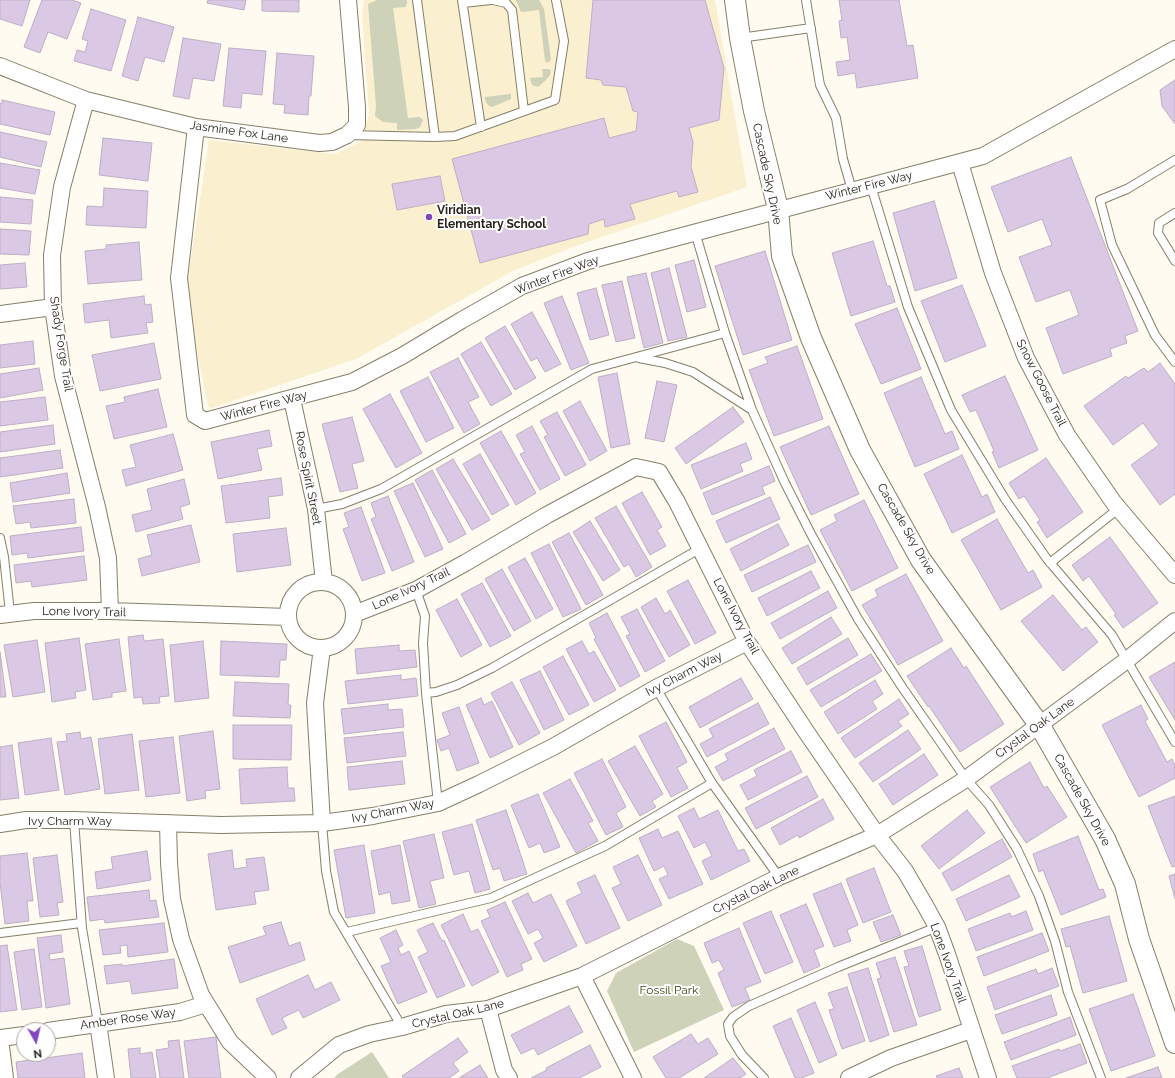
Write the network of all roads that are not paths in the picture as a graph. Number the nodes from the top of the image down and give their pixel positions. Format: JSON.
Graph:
{"nodes":[{"id":1,"x":348,"y":0,"type":"edge"},
{"id":2,"x":416,"y":0,"type":"edge"},
{"id":3,"x":492,"y":0,"type":"edge"},
{"id":4,"x":556,"y":0,"type":"edge"},
{"id":5,"x":735,"y":0,"type":"edge"},
{"id":6,"x":806,"y":0,"type":"edge"},
{"id":7,"x":462,"y":2,"type":"edge"},
{"id":8,"x":811,"y":28,"type":"junction"},
{"id":9,"x":740,"y":38,"type":"junction"},
{"id":10,"x":1175,"y":49,"type":"edge"},
{"id":11,"x":0,"y":66,"type":"edge"},
{"id":12,"x":86,"y":100,"type":"junction"},
{"id":13,"x":524,"y":111,"type":"junction"},
{"id":14,"x":196,"y":127,"type":"junction"},
{"id":15,"x":481,"y":127,"type":"junction"},
{"id":16,"x":347,"y":135,"type":"junction"},
{"id":17,"x":435,"y":137,"type":"junction"},
{"id":18,"x":1175,"y":160,"type":"edge"},
{"id":19,"x":960,"y":163,"type":"junction"},
{"id":20,"x":871,"y":186,"type":"junction"},
{"id":21,"x":852,"y":190,"type":"junction"},
{"id":22,"x":778,"y":209,"type":"junction"},
{"id":23,"x":1175,"y":214,"type":"edge"},
{"id":24,"x":695,"y":232,"type":"junction"},
{"id":25,"x":1175,"y":261,"type":"edge"},
{"id":26,"x":53,"y":307,"type":"junction"},
{"id":27,"x":0,"y":314,"type":"edge"},
{"id":28,"x":725,"y":333,"type":"junction"},
{"id":29,"x":636,"y":358,"type":"junction"},
{"id":30,"x":1175,"y":362,"type":"edge"},
{"id":31,"x":292,"y":399,"type":"junction"},
{"id":32,"x":752,"y":410,"type":"junction"},
{"id":33,"x":316,"y":509,"type":"junction"},
{"id":34,"x":1118,"y":509,"type":"junction"},
{"id":35,"x":0,"y":538,"type":"edge"},
{"id":36,"x":701,"y":548,"type":"junction"},
{"id":37,"x":1050,"y":563,"type":"junction"},
{"id":38,"x":1175,"y":575,"type":"edge"},
{"id":39,"x":324,"y":582,"type":"junction"},
{"id":40,"x":416,"y":590,"type":"junction"},
{"id":41,"x":110,"y":611,"type":"junction"},
{"id":42,"x":5,"y":614,"type":"edge"},
{"id":43,"x":354,"y":614,"type":"junction"},
{"id":44,"x":288,"y":617,"type":"junction"},
{"id":45,"x":1175,"y":621,"type":"edge"},
{"id":46,"x":747,"y":642,"type":"junction"},
{"id":47,"x":322,"y":648,"type":"junction"},
{"id":48,"x":1127,"y":660,"type":"junction"},
{"id":49,"x":656,"y":688,"type":"junction"},
{"id":50,"x":426,"y":693,"type":"junction"},
{"id":51,"x":1040,"y":726,"type":"junction"},
{"id":52,"x":1175,"y":742,"type":"edge"},
{"id":53,"x":966,"y":779,"type":"junction"},
{"id":54,"x":712,"y":783,"type":"junction"},
{"id":55,"x":438,"y":803,"type":"junction"},
{"id":56,"x":74,"y":820,"type":"junction"},
{"id":57,"x":168,"y":823,"type":"junction"},
{"id":58,"x":322,"y":823,"type":"junction"},
{"id":59,"x":0,"y":824,"type":"edge"},
{"id":60,"x":877,"y":835,"type":"junction"},
{"id":61,"x":779,"y":877,"type":"junction"},
{"id":62,"x":81,"y":923,"type":"junction"},
{"id":63,"x":937,"y":927,"type":"junction"},
{"id":64,"x":347,"y":932,"type":"junction"},
{"id":65,"x":0,"y":933,"type":"edge"},
{"id":66,"x":582,"y":976,"type":"junction"},
{"id":67,"x":206,"y":1004,"type":"junction"},
{"id":68,"x":488,"y":1009,"type":"junction"},
{"id":69,"x":98,"y":1024,"type":"junction"},
{"id":70,"x":402,"y":1027,"type":"junction"},
{"id":71,"x":56,"y":1030,"type":"edge"},
{"id":72,"x":971,"y":1030,"type":"junction"},
{"id":73,"x":16,"y":1036,"type":"edge"},
{"id":74,"x":0,"y":1039,"type":"edge"},
{"id":75,"x":1175,"y":1043,"type":"edge"},
{"id":76,"x":5,"y":1078,"type":"edge"},
{"id":77,"x":106,"y":1078,"type":"edge"},
{"id":78,"x":268,"y":1078,"type":"edge"},
{"id":79,"x":298,"y":1078,"type":"edge"},
{"id":80,"x":509,"y":1078,"type":"edge"},
{"id":81,"x":633,"y":1078,"type":"edge"},
{"id":82,"x":764,"y":1078,"type":"edge"},
{"id":83,"x":849,"y":1078,"type":"edge"},
{"id":84,"x":988,"y":1078,"type":"edge"},
{"id":85,"x":1101,"y":1078,"type":"edge"}],
"edges":[{"from":1,"to":16,"type":"street"},
{"from":2,"to":17,"type":"lane"},
{"from":3,"to":7,"type":"lane"},
{"from":3,"to":13,"type":"lane"},
{"from":4,"to":13,"type":"lane"},
{"from":5,"to":9,"type":"street","name":"Cascade Sky Drive"},
{"from":6,"to":8,"type":"lane"},
{"from":7,"to":15,"type":"lane"},
{"from":8,"to":9,"type":"lane"},
{"from":8,"to":21,"type":"lane"},
{"from":9,"to":22,"type":"street","name":"Cascade Sky Drive"},
{"from":10,"to":19,"type":"street","name":"Winter Fire Way"},
{"from":11,"to":12,"type":"street","name":"Jasmine Fox Lane"},
{"from":12,"to":14,"type":"street","name":"Jasmine Fox Lane"},
{"from":12,"to":26,"type":"street","name":"Shady Forge Trail"},
{"from":13,"to":15,"type":"lane"},
{"from":14,"to":16,"type":"street","name":"Jasmine Fox Lane"},
{"from":14,"to":31,"type":"street","name":"Winter Fire Way"},
{"from":15,"to":17,"type":"lane"},
{"from":16,"to":17,"type":"lane"},
{"from":18,"to":30,"type":"lane"},
{"from":19,"to":20,"type":"street","name":"Winter Fire Way"},
{"from":19,"to":34,"type":"street","name":"Snow Goose Trail"},
{"from":20,"to":21,"type":"street","name":"Winter Fire Way"},
{"from":20,"to":37,"type":"lane"},
{"from":21,"to":22,"type":"street","name":"Winter Fire Way"},
{"from":22,"to":24,"type":"street","name":"Winter Fire Way"},
{"from":22,"to":51,"type":"street","name":"Cascade Sky Drive"},
{"from":23,"to":25,"type":"lane"},
{"from":24,"to":28,"type":"lane"},
{"from":24,"to":31,"type":"street","name":"Winter Fire Way"},
{"from":26,"to":27,"type":"street"},
{"from":26,"to":41,"type":"street","name":"Shady Forge Trail"},
{"from":28,"to":29,"type":"lane"},
{"from":28,"to":32,"type":"lane"},
{"from":29,"to":32,"type":"lane"},
{"from":29,"to":33,"type":"lane"},
{"from":31,"to":33,"type":"street","name":"Rose Spirit Street"},
{"from":32,"to":53,"type":"lane"},
{"from":33,"to":39,"type":"street","name":"Rose Spirit Street"},
{"from":34,"to":37,"type":"lane"},
{"from":34,"to":38,"type":"street","name":"Snow Goose Trail"},
{"from":35,"to":42,"type":"lane"},
{"from":36,"to":40,"type":"street","name":"Lone Ivory Trail"},
{"from":36,"to":46,"type":"street","name":"Lone Ivory Trail"},
{"from":36,"to":50,"type":"lane"},
{"from":37,"to":48,"type":"lane"},
{"from":39,"to":43,"type":"street"},
{"from":39,"to":44,"type":"street"},
{"from":40,"to":43,"type":"street","name":"Lone Ivory Trail"},
{"from":40,"to":50,"type":"lane"},
{"from":41,"to":42,"type":"street","name":"Lone Ivory Trail"},
{"from":41,"to":44,"type":"street","name":"Lone Ivory Trail"},
{"from":43,"to":47,"type":"street"},
{"from":44,"to":47,"type":"street"},
{"from":45,"to":48,"type":"street","name":"Crystal Oak Lane"},
{"from":46,"to":49,"type":"street","name":"Ivy Charm Way"},
{"from":46,"to":60,"type":"street","name":"Lone Ivory Trail"},
{"from":47,"to":58,"type":"street"},
{"from":48,"to":51,"type":"street","name":"Crystal Oak Lane"},
{"from":48,"to":52,"type":"lane"},
{"from":49,"to":54,"type":"lane"},
{"from":49,"to":55,"type":"street","name":"Ivy Charm Way"},
{"from":50,"to":55,"type":"lane"},
{"from":51,"to":53,"type":"street","name":"Crystal Oak Lane"},
{"from":51,"to":75,"type":"street","name":"Cascade Sky Drive"},
{"from":53,"to":60,"type":"street","name":"Crystal Oak Lane"},
{"from":53,"to":85,"type":"lane"},
{"from":54,"to":61,"type":"lane"},
{"from":54,"to":64,"type":"lane"},
{"from":55,"to":58,"type":"street","name":"Ivy Charm Way"},
{"from":56,"to":57,"type":"street","name":"Ivy Charm Way"},
{"from":56,"to":59,"type":"street","name":"Ivy Charm Way"},
{"from":56,"to":62,"type":"lane"},
{"from":57,"to":58,"type":"street","name":"Ivy Charm Way"},
{"from":57,"to":67,"type":"street"},
{"from":58,"to":64,"type":"lane"},
{"from":60,"to":61,"type":"street","name":"Crystal Oak Lane"},
{"from":60,"to":63,"type":"street","name":"Lone Ivory Trail"},
{"from":61,"to":66,"type":"street","name":"Crystal Oak Lane"},
{"from":62,"to":65,"type":"lane"},
{"from":62,"to":69,"type":"lane"},
{"from":63,"to":72,"type":"street","name":"Lone Ivory Trail"},
{"from":63,"to":82,"type":"lane"},
{"from":64,"to":70,"type":"lane"},
{"from":66,"to":68,"type":"street","name":"Crystal Oak Lane"},
{"from":66,"to":81,"type":"street"},
{"from":67,"to":69,"type":"street","name":"Amber Rose Way"},
{"from":67,"to":78,"type":"street"},
{"from":68,"to":70,"type":"street","name":"Crystal Oak Lane"},
{"from":68,"to":80,"type":"street"},
{"from":69,"to":71,"type":"street","name":"Amber Rose Way"},
{"from":69,"to":77,"type":"street"},
{"from":70,"to":79,"type":"street","name":"Crystal Oak Lane"},
{"from":72,"to":83,"type":"street"},
{"from":72,"to":84,"type":"street","name":"Lone Ivory Trail"},
{"from":73,"to":74,"type":"street"},
{"from":74,"to":76,"type":"street"}]}
